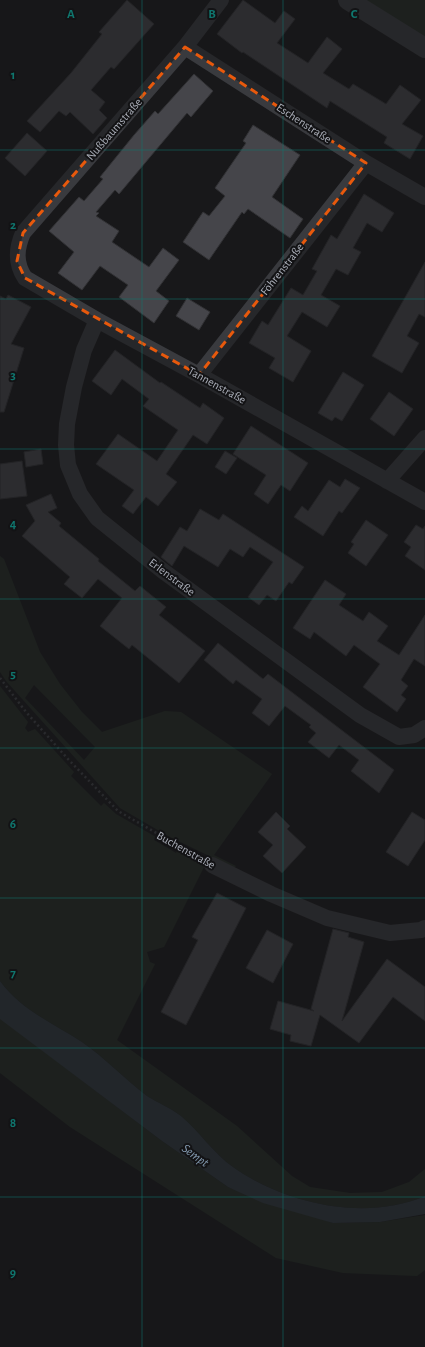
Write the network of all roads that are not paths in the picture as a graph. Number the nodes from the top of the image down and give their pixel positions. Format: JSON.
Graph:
{"nodes":[{"id":1,"x":221,"y":0,"type":"edge"},
{"id":2,"x":348,"y":0,"type":"edge"},
{"id":3,"x":185,"y":47,"type":"junction"},
{"id":4,"x":425,"y":48,"type":"edge"},
{"id":5,"x":366,"y":163,"type":"junction"},
{"id":6,"x":425,"y":197,"type":"edge"},
{"id":7,"x":17,"y":261,"type":"joint"},
{"id":8,"x":97,"y":320,"type":"junction"},
{"id":9,"x":199,"y":375,"type":"junction"},
{"id":10,"x":425,"y":438,"type":"edge"},
{"id":11,"x":387,"y":481,"type":"junction"},
{"id":12,"x":425,"y":502,"type":"edge"},
{"id":13,"x":425,"y":728,"type":"edge"},
{"id":14,"x":212,"y":865,"type":"road end"},
{"id":15,"x":425,"y":928,"type":"edge"}],
"edges":[{"from":1,"to":3,"type":"street","name":"Nußbaumstraße"},
{"from":2,"to":4,"type":"street"},
{"from":3,"to":5,"type":"street","name":"Eschenstraße"},
{"from":3,"to":7,"type":"street","name":"Nußbaumstraße"},
{"from":5,"to":6,"type":"street","name":"Eschenstraße"},
{"from":5,"to":9,"type":"street","name":"Föhrenstraße"},
{"from":7,"to":8,"type":"street","name":"Tannenstraße"},
{"from":8,"to":9,"type":"street","name":"Tannenstraße"},
{"from":8,"to":13,"type":"street","name":"Erlenstraße"},
{"from":9,"to":11,"type":"street","name":"Tannenstraße"},
{"from":10,"to":11,"type":"street"},
{"from":11,"to":12,"type":"street","name":"Tannenstraße"},
{"from":14,"to":15,"type":"street","name":"Buchenstraße"}]}
